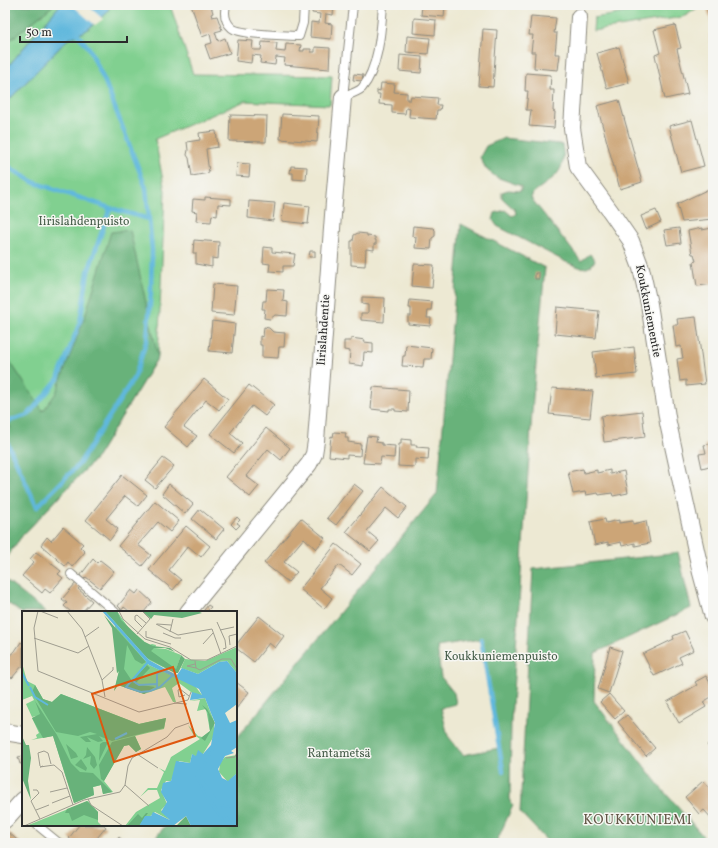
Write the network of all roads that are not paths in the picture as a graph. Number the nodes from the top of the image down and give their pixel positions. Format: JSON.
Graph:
{"nodes":[{"id":1,"x":226,"y":5,"type":"edge"},
{"id":2,"x":304,"y":5,"type":"edge"},
{"id":3,"x":353,"y":5,"type":"edge"},
{"id":4,"x":383,"y":5,"type":"edge"},
{"id":5,"x":579,"y":17,"type":"dead end"},
{"id":6,"x":343,"y":97,"type":"junction"},
{"id":7,"x":71,"y":574,"type":"dead end"},
{"id":8,"x":712,"y":607,"type":"edge"},
{"id":9,"x":114,"y":611,"type":"edge"},
{"id":10,"x":189,"y":611,"type":"edge"},
{"id":11,"x":5,"y":732,"type":"edge"},
{"id":12,"x":22,"y":735,"type":"edge"},
{"id":13,"x":21,"y":807,"type":"edge"},
{"id":14,"x":5,"y":820,"type":"edge"},
{"id":15,"x":38,"y":826,"type":"edge"},
{"id":16,"x":59,"y":843,"type":"edge"}],
"edges":[{"from":1,"to":2,"type":"lane"},
{"from":3,"to":6,"type":"lane","name":"Iirislahdentie"},
{"from":4,"to":6,"type":"lane"},
{"from":5,"to":8,"type":"street","name":"Koukkuniementie"},
{"from":6,"to":10,"type":"street","name":"Iirislahdentie"},
{"from":7,"to":9,"type":"lane"},
{"from":11,"to":12,"type":"street"},
{"from":13,"to":14,"type":"street"},
{"from":15,"to":16,"type":"lane"}]}
